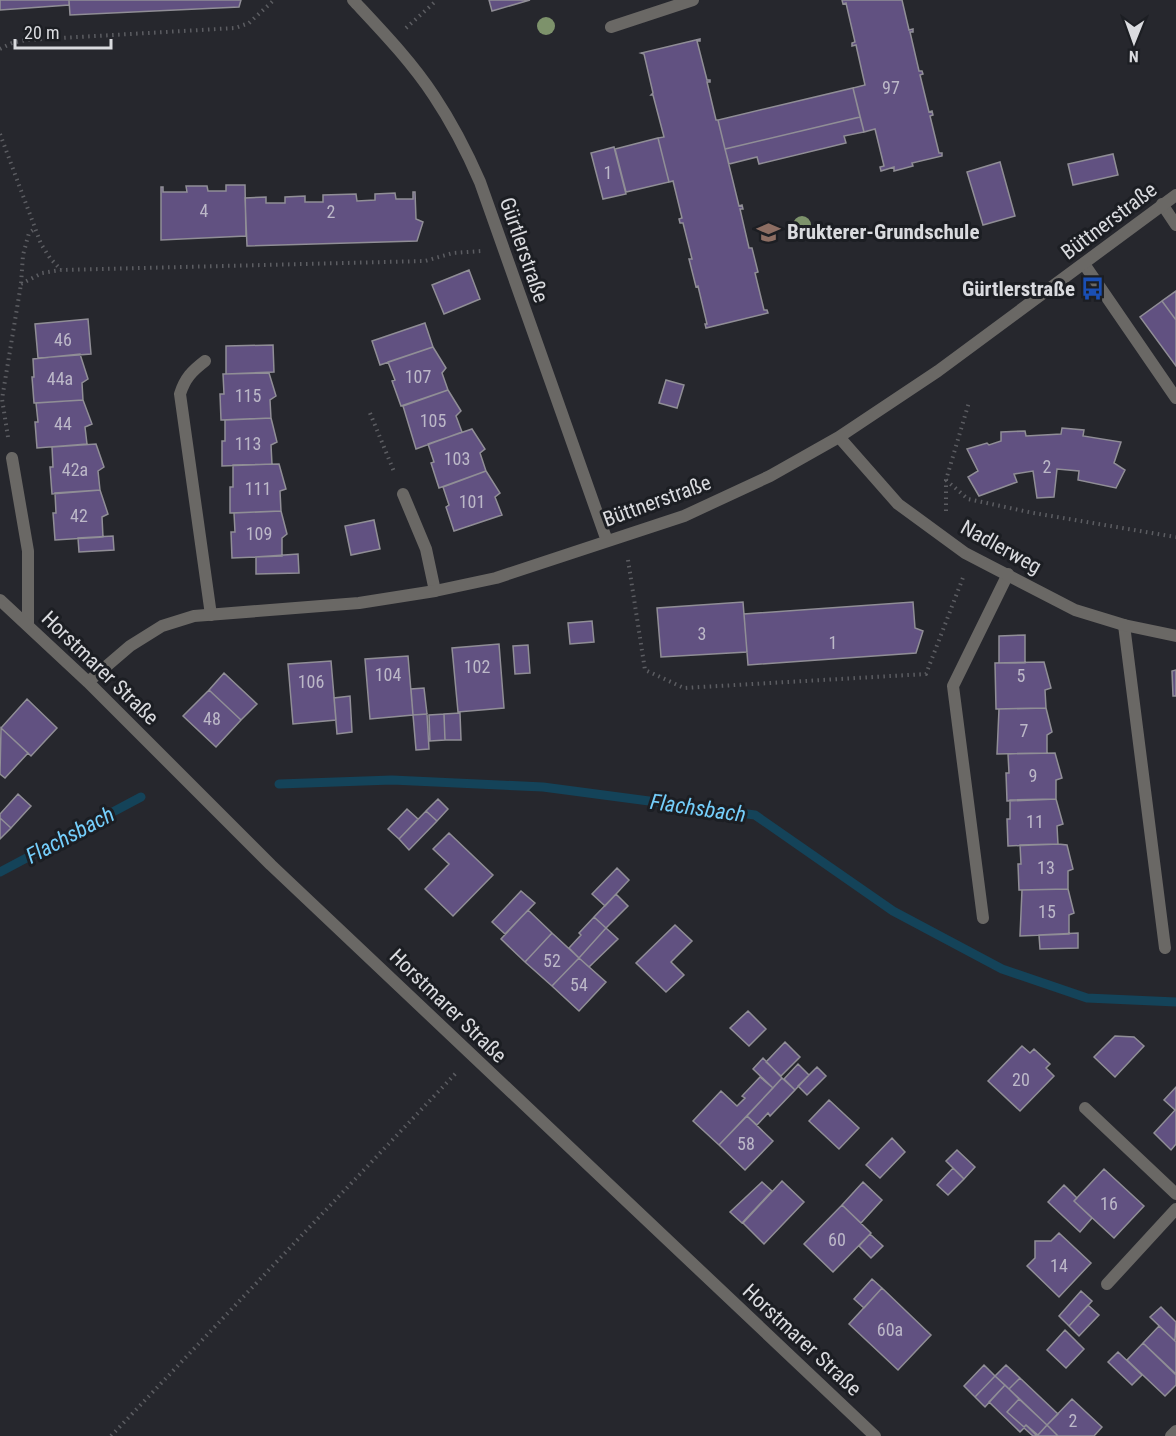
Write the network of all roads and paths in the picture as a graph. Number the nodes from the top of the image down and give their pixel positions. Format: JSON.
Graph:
{"nodes":[{"id":1,"x":274,"y":0,"type":"edge"},
{"id":2,"x":353,"y":0,"type":"edge"},
{"id":3,"x":437,"y":0,"type":"edge"},
{"id":4,"x":693,"y":0,"type":"edge"},
{"id":5,"x":611,"y":27,"type":"dead end"},
{"id":6,"x":391,"y":41,"type":"junction"},
{"id":7,"x":0,"y":49,"type":"edge"},
{"id":8,"x":0,"y":134,"type":"edge"},
{"id":9,"x":1176,"y":195,"type":"edge"},
{"id":10,"x":1162,"y":204,"type":"junction"},
{"id":11,"x":1176,"y":225,"type":"edge"},
{"id":12,"x":36,"y":228,"type":"junction"},
{"id":13,"x":504,"y":250,"type":"junction"},
{"id":14,"x":1084,"y":264,"type":"junction"},
{"id":15,"x":61,"y":270,"type":"junction"},
{"id":16,"x":21,"y":284,"type":"junction"},
{"id":17,"x":205,"y":361,"type":"dead end"},
{"id":18,"x":1176,"y":398,"type":"edge"},
{"id":19,"x":969,"y":402,"type":"dead end"},
{"id":20,"x":370,"y":413,"type":"dead end"},
{"id":21,"x":839,"y":437,"type":"junction"},
{"id":22,"x":12,"y":458,"type":"joint"},
{"id":23,"x":946,"y":480,"type":"junction"},
{"id":24,"x":404,"y":494,"type":"joint"},
{"id":25,"x":1176,"y":537,"type":"edge"},
{"id":26,"x":946,"y":539,"type":"junction"},
{"id":27,"x":607,"y":541,"type":"junction"},
{"id":28,"x":628,"y":560,"type":"dead end"},
{"id":29,"x":1008,"y":574,"type":"junction"},
{"id":30,"x":964,"y":575,"type":"dead end"},
{"id":31,"x":435,"y":591,"type":"junction"},
{"id":32,"x":0,"y":600,"type":"edge"},
{"id":33,"x":211,"y":615,"type":"junction"},
{"id":34,"x":28,"y":625,"type":"junction"},
{"id":35,"x":1124,"y":625,"type":"junction"},
{"id":36,"x":1176,"y":636,"type":"edge"},
{"id":37,"x":88,"y":682,"type":"junction"},
{"id":38,"x":983,"y":918,"type":"dead end"},
{"id":39,"x":1165,"y":948,"type":"dead end"},
{"id":40,"x":472,"y":1056,"type":"junction"},
{"id":41,"x":1084,"y":1108,"type":"dead end"},
{"id":42,"x":1176,"y":1194,"type":"edge"},
{"id":43,"x":1176,"y":1209,"type":"edge"},
{"id":44,"x":1107,"y":1284,"type":"dead end"},
{"id":45,"x":1176,"y":1431,"type":"edge"},
{"id":46,"x":111,"y":1436,"type":"edge"},
{"id":47,"x":875,"y":1436,"type":"edge"},
{"id":48,"x":1172,"y":1436,"type":"edge"}],
"edges":[{"from":1,"to":7,"type":"path"},
{"from":2,"to":6,"type":"street","name":"Gürtlerstraße"},
{"from":3,"to":6,"type":"path"},
{"from":4,"to":5,"type":"street"},
{"from":6,"to":13,"type":"street","name":"Gürtlerstraße"},
{"from":8,"to":12,"type":"path"},
{"from":9,"to":10,"type":"street","name":"Büttnerstraße"},
{"from":10,"to":11,"type":"street"},
{"from":10,"to":14,"type":"street","name":"Büttnerstraße"},
{"from":12,"to":15,"type":"path"},
{"from":12,"to":16,"type":"path"},
{"from":13,"to":15,"type":"path"},
{"from":13,"to":27,"type":"street","name":"Gürtlerstraße"},
{"from":14,"to":18,"type":"street"},
{"from":14,"to":21,"type":"street","name":"Büttnerstraße"},
{"from":15,"to":16,"type":"path"},
{"from":16,"to":22,"type":"path"},
{"from":17,"to":33,"type":"street"},
{"from":19,"to":23,"type":"path"},
{"from":20,"to":24,"type":"path"},
{"from":21,"to":26,"type":"street","name":"Nadlerweg"},
{"from":21,"to":27,"type":"street","name":"Büttnerstraße"},
{"from":22,"to":34,"type":"street"},
{"from":23,"to":25,"type":"path"},
{"from":23,"to":26,"type":"path"},
{"from":24,"to":31,"type":"street"},
{"from":26,"to":29,"type":"street","name":"Nadlerweg"},
{"from":27,"to":31,"type":"street","name":"Büttnerstraße"},
{"from":28,"to":30,"type":"path"},
{"from":29,"to":35,"type":"street","name":"Nadlerweg"},
{"from":29,"to":38,"type":"street"},
{"from":31,"to":33,"type":"street","name":"Büttnerstraße"},
{"from":32,"to":34,"type":"street","name":"Horstmarer Straße"},
{"from":33,"to":37,"type":"street","name":"Büttnerstraße"},
{"from":34,"to":37,"type":"street","name":"Horstmarer Straße"},
{"from":35,"to":36,"type":"street","name":"Nadlerweg"},
{"from":35,"to":39,"type":"street"},
{"from":37,"to":40,"type":"street","name":"Horstmarer Straße"},
{"from":40,"to":46,"type":"path"},
{"from":40,"to":47,"type":"street","name":"Horstmarer Straße"},
{"from":41,"to":42,"type":"street"},
{"from":43,"to":44,"type":"street"},
{"from":45,"to":48,"type":"street"}]}
